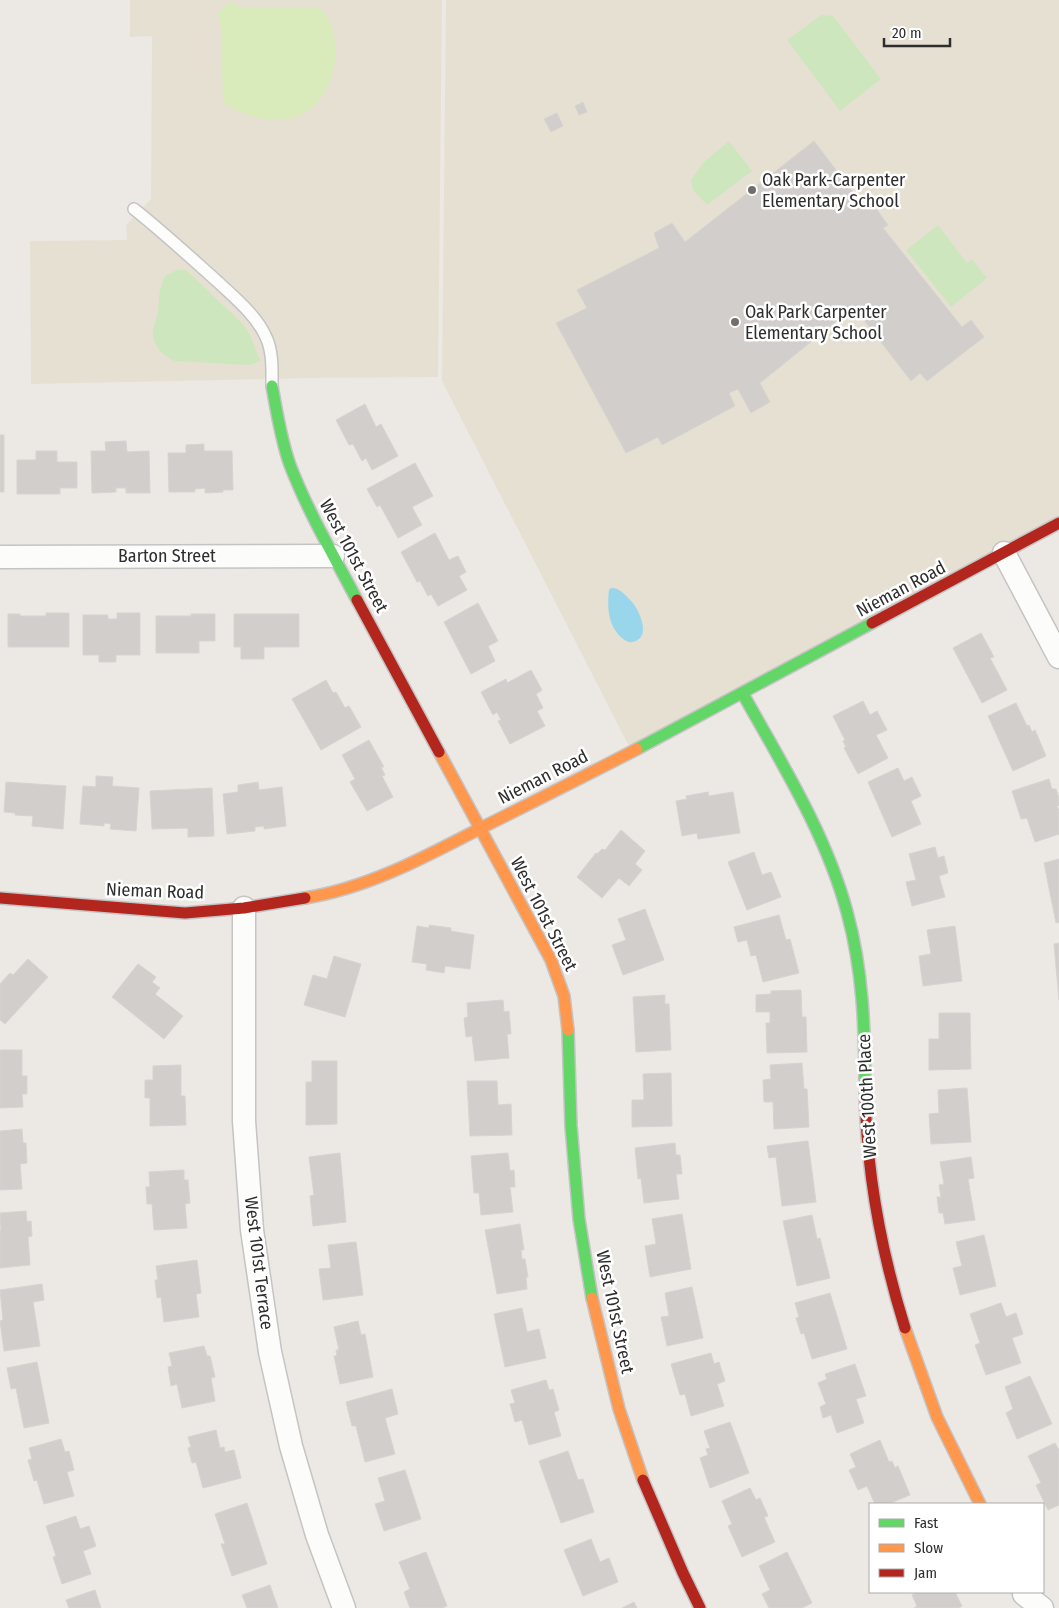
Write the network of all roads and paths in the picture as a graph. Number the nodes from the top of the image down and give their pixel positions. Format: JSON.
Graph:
{"nodes":[{"id":1,"x":134,"y":209,"type":"dead end"},
{"id":2,"x":272,"y":386,"type":"joint"},
{"id":3,"x":1059,"y":523,"type":"edge"},
{"id":4,"x":1004,"y":553,"type":"junction"},
{"id":5,"x":333,"y":556,"type":"junction"},
{"id":6,"x":0,"y":557,"type":"edge"},
{"id":7,"x":1059,"y":657,"type":"edge"},
{"id":8,"x":743,"y":694,"type":"junction"},
{"id":9,"x":481,"y":828,"type":"junction"},
{"id":10,"x":0,"y":898,"type":"edge"},
{"id":11,"x":244,"y":908,"type":"junction"},
{"id":12,"x":980,"y":1503,"type":"edge"},
{"id":13,"x":1026,"y":1598,"type":"edge"},
{"id":14,"x":344,"y":1608,"type":"edge"},
{"id":15,"x":700,"y":1608,"type":"edge"},
{"id":16,"x":1042,"y":1608,"type":"edge"}],
"edges":[{"from":1,"to":2,"type":"lane"},
{"from":2,"to":5,"type":"street","name":"West 101st Street"},
{"from":3,"to":4,"type":"street","name":"Nieman Road"},
{"from":4,"to":7,"type":"street"},
{"from":4,"to":8,"type":"street","name":"Nieman Road"},
{"from":5,"to":6,"type":"street","name":"Barton Street"},
{"from":5,"to":9,"type":"street","name":"West 101st Street"},
{"from":8,"to":9,"type":"street","name":"Nieman Road"},
{"from":8,"to":12,"type":"street","name":"West 100th Place"},
{"from":9,"to":11,"type":"street","name":"Nieman Road"},
{"from":9,"to":15,"type":"street","name":"West 101st Street"},
{"from":10,"to":11,"type":"street","name":"Nieman Road"},
{"from":11,"to":14,"type":"street","name":"West 101st Terrace"},
{"from":13,"to":16,"type":"street"}]}
